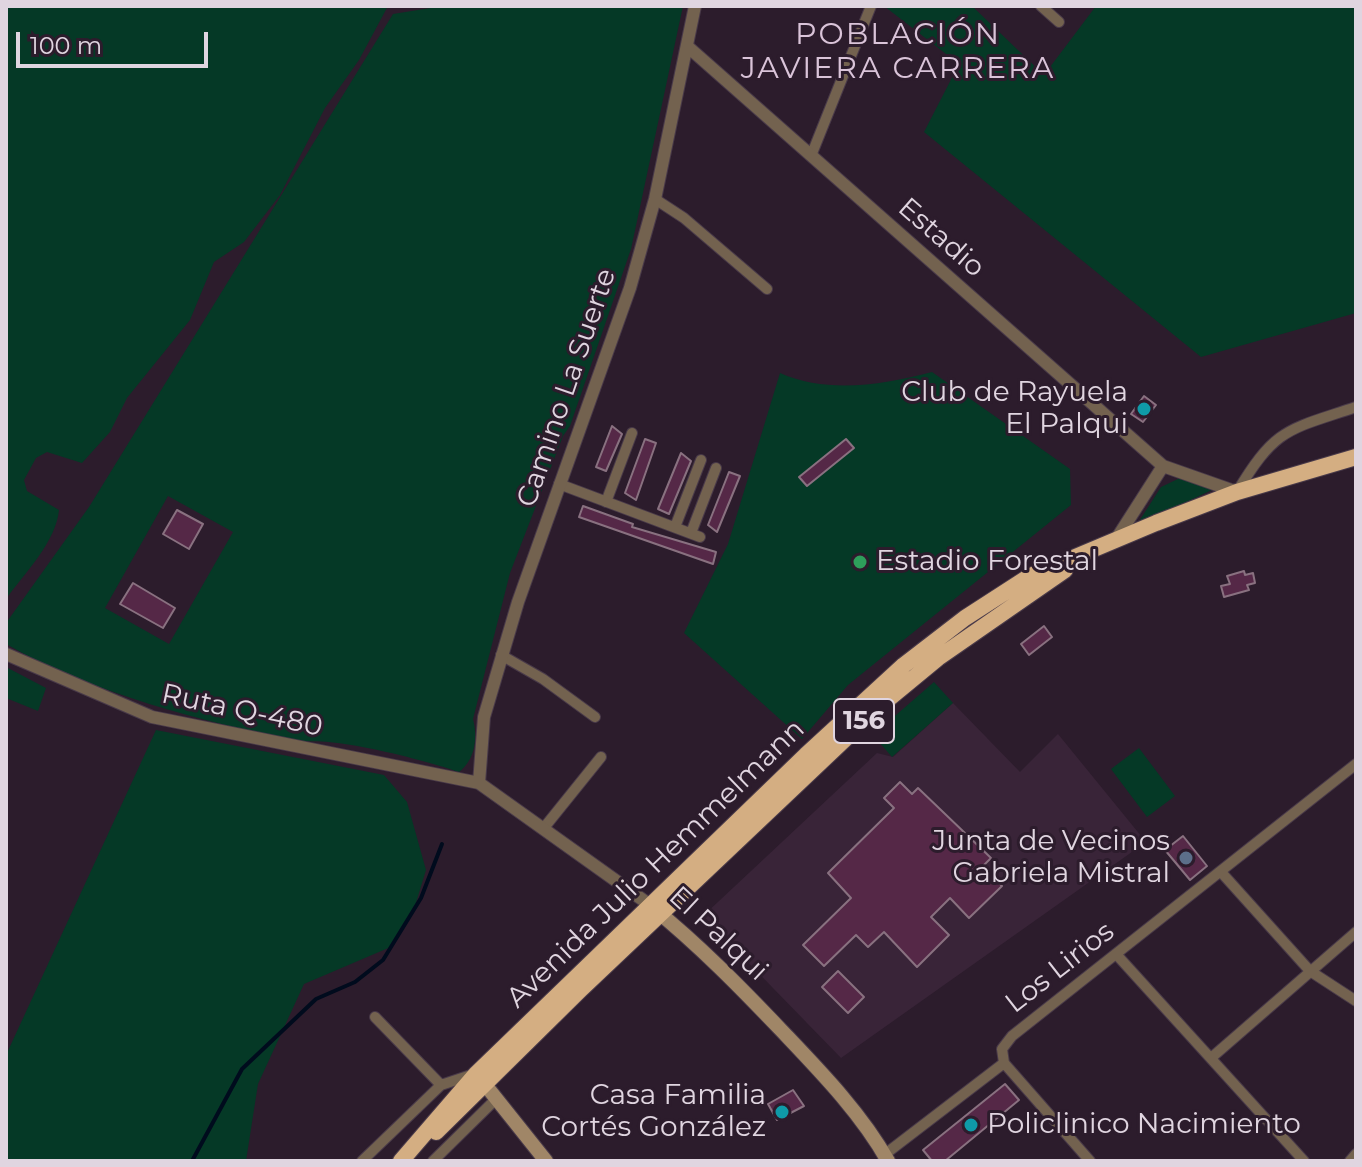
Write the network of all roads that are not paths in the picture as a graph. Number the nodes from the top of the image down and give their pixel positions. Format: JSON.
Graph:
{"nodes":[{"id":1,"x":695,"y":6,"type":"edge"},
{"id":2,"x":871,"y":6,"type":"edge"},
{"id":3,"x":1041,"y":6,"type":"edge"},
{"id":4,"x":1059,"y":22,"type":"dead end"},
{"id":5,"x":687,"y":46,"type":"junction"},
{"id":6,"x":811,"y":156,"type":"junction"},
{"id":7,"x":655,"y":199,"type":"junction"},
{"id":8,"x":767,"y":289,"type":"dead end"},
{"id":9,"x":1356,"y":407,"type":"edge"},
{"id":10,"x":632,"y":433,"type":"dead end"},
{"id":11,"x":1356,"y":457,"type":"edge"},
{"id":12,"x":701,"y":460,"type":"dead end"},
{"id":13,"x":1163,"y":466,"type":"junction"},
{"id":14,"x":716,"y":468,"type":"dead end"},
{"id":15,"x":559,"y":484,"type":"junction"},
{"id":16,"x":1237,"y":492,"type":"junction"},
{"id":17,"x":606,"y":502,"type":"junction"},
{"id":18,"x":675,"y":527,"type":"junction"},
{"id":19,"x":1115,"y":542,"type":"junction"},
{"id":20,"x":6,"y":654,"type":"edge"},
{"id":21,"x":501,"y":655,"type":"junction"},
{"id":22,"x":595,"y":717,"type":"dead end"},
{"id":23,"x":601,"y":757,"type":"dead end"},
{"id":24,"x":1356,"y":764,"type":"edge"},
{"id":25,"x":479,"y":783,"type":"junction"},
{"id":26,"x":543,"y":829,"type":"junction"},
{"id":27,"x":1221,"y":872,"type":"junction"},
{"id":28,"x":656,"y":910,"type":"junction"},
{"id":29,"x":1356,"y":932,"type":"edge"},
{"id":30,"x":1116,"y":954,"type":"junction"},
{"id":31,"x":1310,"y":971,"type":"junction"},
{"id":32,"x":1356,"y":1001,"type":"edge"},
{"id":33,"x":375,"y":1017,"type":"dead end"},
{"id":34,"x":1211,"y":1058,"type":"junction"},
{"id":35,"x":1004,"y":1063,"type":"junction"},
{"id":36,"x":441,"y":1085,"type":"junction"},
{"id":37,"x":486,"y":1086,"type":"junction"},
{"id":38,"x":1356,"y":1154,"type":"edge"},
{"id":39,"x":886,"y":1158,"type":"edge"},
{"id":40,"x":362,"y":1161,"type":"edge"},
{"id":41,"x":402,"y":1161,"type":"edge"},
{"id":42,"x":433,"y":1161,"type":"edge"},
{"id":43,"x":546,"y":1161,"type":"edge"},
{"id":44,"x":1090,"y":1161,"type":"edge"},
{"id":45,"x":1304,"y":1161,"type":"edge"},
{"id":46,"x":1350,"y":1161,"type":"edge"}],
"edges":[{"from":1,"to":5,"type":"street","name":"Camino La Suerte"},
{"from":2,"to":6,"type":"street"},
{"from":3,"to":4,"type":"street"},
{"from":5,"to":6,"type":"street","name":"Estadio"},
{"from":5,"to":7,"type":"street","name":"Camino La Suerte"},
{"from":6,"to":13,"type":"street","name":"Estadio"},
{"from":7,"to":8,"type":"street"},
{"from":7,"to":15,"type":"street","name":"Camino La Suerte"},
{"from":9,"to":16,"type":"street"},
{"from":10,"to":17,"type":"street"},
{"from":11,"to":16,"type":"highway","name":"Avenida Julio Hemmelmann","number":"156"},
{"from":12,"to":18,"type":"street"},
{"from":13,"to":16,"type":"street","name":"Estadio"},
{"from":13,"to":19,"type":"street"},
{"from":14,"to":18,"type":"street"},
{"from":15,"to":17,"type":"street"},
{"from":15,"to":21,"type":"street","name":"Camino La Suerte"},
{"from":16,"to":19,"type":"highway","name":"Avenida Julio Hemmelmann","number":"156"},
{"from":17,"to":18,"type":"street"},
{"from":19,"to":28,"type":"highway","name":"Avenida Julio Hemmelmann","number":"156"},
{"from":20,"to":25,"type":"street","name":"Ruta Q-480"},
{"from":21,"to":22,"type":"street"},
{"from":21,"to":25,"type":"street","name":"Camino La Suerte"},
{"from":23,"to":26,"type":"street"},
{"from":24,"to":27,"type":"street","name":"Los Lirios"},
{"from":25,"to":26,"type":"street","name":"El Palqui"},
{"from":26,"to":28,"type":"street","name":"El Palqui"},
{"from":27,"to":30,"type":"street","name":"Los Lirios"},
{"from":27,"to":31,"type":"street"},
{"from":28,"to":37,"type":"highway","name":"Avenida Julio Hemmelmann","number":"156"},
{"from":28,"to":39,"type":"main road","name":"El Palqui"},
{"from":29,"to":31,"type":"street"},
{"from":30,"to":34,"type":"street"},
{"from":30,"to":35,"type":"street","name":"Los Lirios"},
{"from":31,"to":32,"type":"street"},
{"from":31,"to":34,"type":"street"},
{"from":33,"to":36,"type":"street"},
{"from":34,"to":45,"type":"street"},
{"from":35,"to":39,"type":"street","name":"Los Lirios"},
{"from":35,"to":44,"type":"street"},
{"from":36,"to":37,"type":"street"},
{"from":36,"to":40,"type":"street"},
{"from":37,"to":41,"type":"highway","name":"Avenida Julio Hemmelmann","number":"156"},
{"from":37,"to":42,"type":"street"},
{"from":37,"to":43,"type":"main road"},
{"from":38,"to":46,"type":"street"}]}
